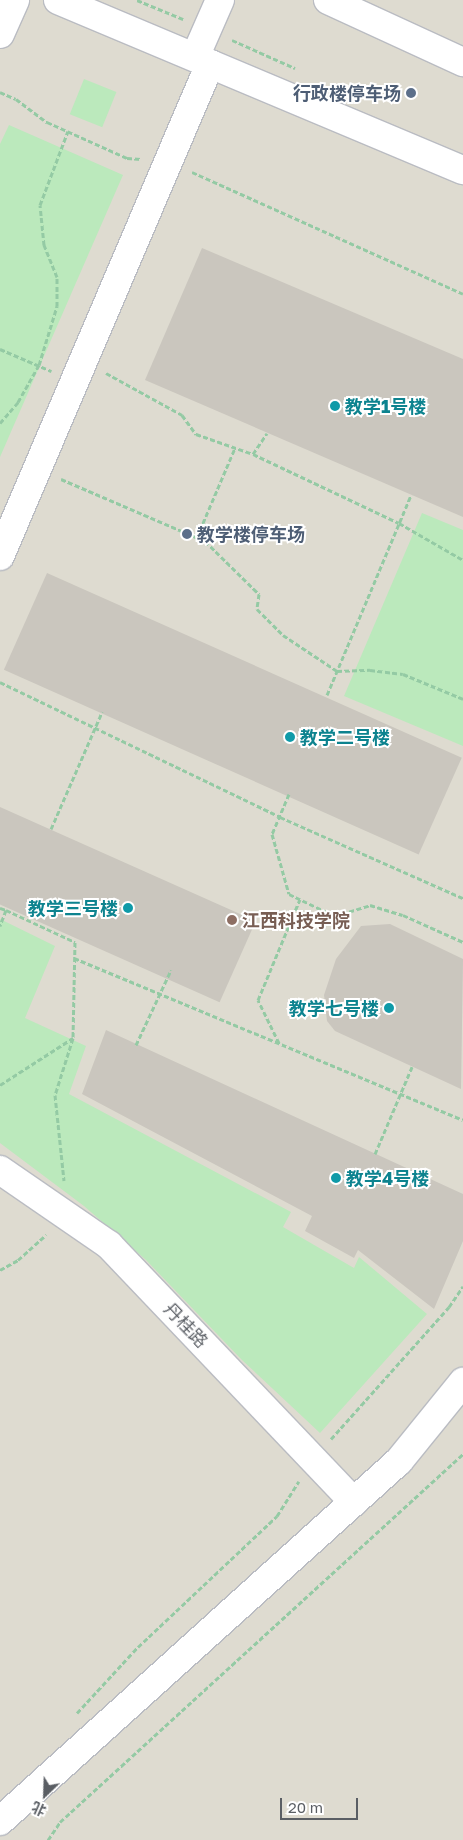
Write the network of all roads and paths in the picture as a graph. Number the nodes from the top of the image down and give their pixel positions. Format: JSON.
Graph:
{"nodes":[{"id":1,"x":15,"y":0,"type":"edge"},
{"id":2,"x":58,"y":0,"type":"edge"},
{"id":3,"x":220,"y":0,"type":"edge"},
{"id":4,"x":328,"y":0,"type":"edge"},
{"id":5,"x":0,"y":34,"type":"edge"},
{"id":6,"x":202,"y":61,"type":"junction"},
{"id":7,"x":463,"y":62,"type":"edge"},
{"id":8,"x":0,"y":92,"type":"edge"},
{"id":9,"x":68,"y":131,"type":"junction"},
{"id":10,"x":168,"y":161,"type":"junction"},
{"id":11,"x":463,"y":170,"type":"edge"},
{"id":12,"x":463,"y":294,"type":"edge"},
{"id":13,"x":0,"y":349,"type":"edge"},
{"id":14,"x":39,"y":365,"type":"junction"},
{"id":15,"x":79,"y":371,"type":"junction"},
{"id":16,"x":0,"y":423,"type":"edge"},
{"id":17,"x":267,"y":433,"type":"dead end"},
{"id":18,"x":235,"y":448,"type":"junction"},
{"id":19,"x":253,"y":454,"type":"junction"},
{"id":20,"x":37,"y":468,"type":"junction"},
{"id":21,"x":411,"y":495,"type":"dead end"},
{"id":22,"x":400,"y":523,"type":"junction"},
{"id":23,"x":197,"y":537,"type":"junction"},
{"id":24,"x":0,"y":556,"type":"edge"},
{"id":25,"x":463,"y":560,"type":"edge"},
{"id":26,"x":337,"y":671,"type":"junction"},
{"id":27,"x":0,"y":682,"type":"edge"},
{"id":28,"x":327,"y":695,"type":"dead end"},
{"id":29,"x":463,"y":699,"type":"edge"},
{"id":30,"x":102,"y":712,"type":"dead end"},
{"id":31,"x":96,"y":726,"type":"junction"},
{"id":32,"x":289,"y":794,"type":"dead end"},
{"id":33,"x":280,"y":817,"type":"junction"},
{"id":34,"x":51,"y":829,"type":"dead end"},
{"id":35,"x":463,"y":898,"type":"edge"},
{"id":36,"x":300,"y":899,"type":"junction"},
{"id":37,"x":0,"y":908,"type":"edge"},
{"id":38,"x":6,"y":910,"type":"junction"},
{"id":39,"x":0,"y":926,"type":"edge"},
{"id":40,"x":463,"y":942,"type":"edge"},
{"id":41,"x":74,"y":958,"type":"junction"},
{"id":42,"x":170,"y":970,"type":"dead end"},
{"id":43,"x":73,"y":1038,"type":"junction"},
{"id":44,"x":280,"y":1043,"type":"junction"},
{"id":45,"x":136,"y":1045,"type":"dead end"},
{"id":46,"x":412,"y":1066,"type":"dead end"},
{"id":47,"x":0,"y":1085,"type":"edge"},
{"id":48,"x":463,"y":1120,"type":"edge"},
{"id":49,"x":375,"y":1154,"type":"dead end"},
{"id":50,"x":0,"y":1170,"type":"edge"},
{"id":51,"x":67,"y":1216,"type":"junction"},
{"id":52,"x":0,"y":1270,"type":"edge"},
{"id":53,"x":463,"y":1286,"type":"edge"},
{"id":54,"x":463,"y":1382,"type":"edge"},
{"id":55,"x":463,"y":1454,"type":"edge"},
{"id":56,"x":313,"y":1459,"type":"junction"},
{"id":57,"x":354,"y":1502,"type":"junction"},
{"id":58,"x":72,"y":1718,"type":"dead end"},
{"id":59,"x":0,"y":1821,"type":"edge"},
{"id":60,"x":48,"y":1840,"type":"edge"}],
"edges":[{"from":1,"to":5,"type":"street"},
{"from":2,"to":6,"type":"street"},
{"from":3,"to":6,"type":"street"},
{"from":4,"to":7,"type":"street"},
{"from":6,"to":10,"type":"street"},
{"from":6,"to":11,"type":"street"},
{"from":8,"to":9,"type":"path"},
{"from":9,"to":10,"type":"path"},
{"from":9,"to":14,"type":"path"},
{"from":10,"to":12,"type":"path"},
{"from":10,"to":15,"type":"street"},
{"from":13,"to":14,"type":"path"},
{"from":14,"to":15,"type":"path"},
{"from":14,"to":16,"type":"path"},
{"from":15,"to":18,"type":"path"},
{"from":15,"to":20,"type":"street"},
{"from":17,"to":19,"type":"path"},
{"from":18,"to":19,"type":"path"},
{"from":18,"to":23,"type":"path"},
{"from":19,"to":22,"type":"path"},
{"from":20,"to":23,"type":"path"},
{"from":20,"to":24,"type":"street"},
{"from":21,"to":22,"type":"path"},
{"from":22,"to":25,"type":"path"},
{"from":22,"to":26,"type":"path"},
{"from":23,"to":26,"type":"path"},
{"from":26,"to":28,"type":"path"},
{"from":26,"to":29,"type":"path"},
{"from":27,"to":31,"type":"path"},
{"from":30,"to":31,"type":"path"},
{"from":31,"to":33,"type":"path"},
{"from":31,"to":34,"type":"path"},
{"from":32,"to":33,"type":"path"},
{"from":33,"to":35,"type":"path"},
{"from":33,"to":36,"type":"path"},
{"from":36,"to":40,"type":"path"},
{"from":36,"to":44,"type":"path"},
{"from":37,"to":38,"type":"path"},
{"from":38,"to":39,"type":"path"},
{"from":38,"to":41,"type":"path"},
{"from":41,"to":43,"type":"path"},
{"from":41,"to":44,"type":"path"},
{"from":42,"to":45,"type":"path","bridge":true},
{"from":43,"to":47,"type":"path"},
{"from":43,"to":51,"type":"path"},
{"from":44,"to":48,"type":"path"},
{"from":46,"to":49,"type":"path","bridge":true},
{"from":50,"to":51,"type":"street","name":"丹桂路"},
{"from":51,"to":52,"type":"path"},
{"from":51,"to":56,"type":"street","name":"丹桂路"},
{"from":53,"to":56,"type":"path"},
{"from":54,"to":57,"type":"street"},
{"from":55,"to":60,"type":"path"},
{"from":56,"to":57,"type":"street","name":"丹桂路"},
{"from":56,"to":58,"type":"path"},
{"from":57,"to":59,"type":"street"}]}
